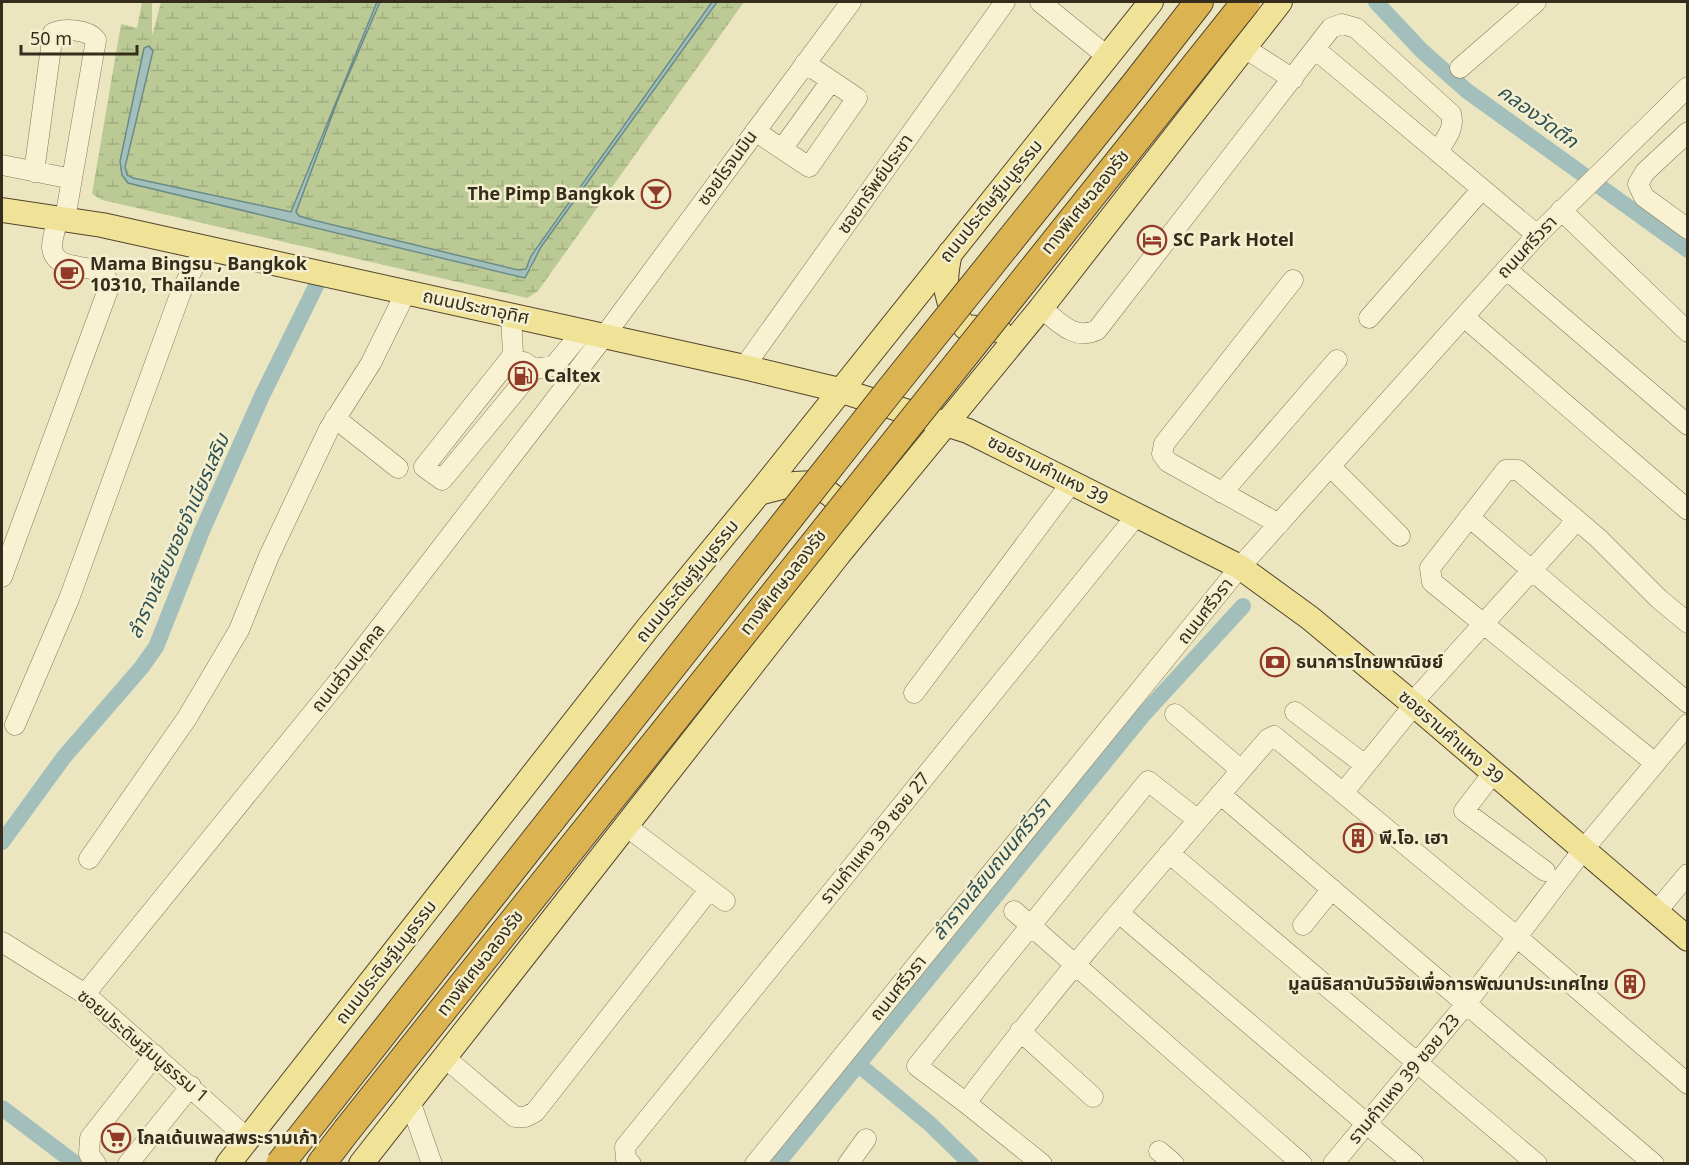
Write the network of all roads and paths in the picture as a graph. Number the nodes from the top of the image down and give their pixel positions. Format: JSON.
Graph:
{"nodes":[{"id":1,"x":851,"y":2,"type":"edge"},
{"id":2,"x":1005,"y":2,"type":"edge"},
{"id":3,"x":1040,"y":2,"type":"edge"},
{"id":4,"x":1151,"y":2,"type":"edge"},
{"id":5,"x":1199,"y":2,"type":"edge"},
{"id":6,"x":1246,"y":2,"type":"edge"},
{"id":7,"x":1280,"y":2,"type":"edge"},
{"id":8,"x":1536,"y":2,"type":"edge"},
{"id":9,"x":1244,"y":47,"type":"junction"},
{"id":10,"x":1315,"y":49,"type":"junction"},
{"id":11,"x":1108,"y":57,"type":"junction"},
{"id":12,"x":805,"y":63,"type":"junction"},
{"id":13,"x":1461,"y":68,"type":"dead end"},
{"id":14,"x":1293,"y":80,"type":"junction"},
{"id":15,"x":831,"y":81,"type":"junction"},
{"id":16,"x":1688,"y":87,"type":"edge"},
{"id":17,"x":755,"y":131,"type":"junction"},
{"id":18,"x":1688,"y":132,"type":"edge"},
{"id":19,"x":782,"y":149,"type":"junction"},
{"id":20,"x":1438,"y":151,"type":"junction"},
{"id":21,"x":2,"y":165,"type":"edge"},
{"id":22,"x":34,"y":172,"type":"junction"},
{"id":23,"x":72,"y":179,"type":"junction"},
{"id":24,"x":1482,"y":189,"type":"junction"},
{"id":25,"x":2,"y":210,"type":"edge"},
{"id":26,"x":1561,"y":210,"type":"junction"},
{"id":27,"x":62,"y":219,"type":"junction"},
{"id":28,"x":1688,"y":229,"type":"edge"},
{"id":29,"x":1537,"y":235,"type":"junction"},
{"id":30,"x":212,"y":249,"type":"junction"},
{"id":31,"x":950,"y":252,"type":"junction"},
{"id":32,"x":1506,"y":269,"type":"junction"},
{"id":33,"x":1293,"y":280,"type":"dead end"},
{"id":34,"x":406,"y":292,"type":"junction"},
{"id":35,"x":1039,"y":310,"type":"junction"},
{"id":36,"x":511,"y":315,"type":"junction"},
{"id":37,"x":1464,"y":317,"type":"junction"},
{"id":38,"x":1369,"y":318,"type":"dead end"},
{"id":39,"x":1688,"y":332,"type":"edge"},
{"id":40,"x":594,"y":333,"type":"junction"},
{"id":41,"x":513,"y":355,"type":"junction"},
{"id":42,"x":1337,"y":360,"type":"dead end"},
{"id":43,"x":744,"y":367,"type":"junction"},
{"id":44,"x":534,"y":369,"type":"junction"},
{"id":45,"x":839,"y":390,"type":"junction"},
{"id":46,"x":335,"y":418,"type":"junction"},
{"id":47,"x":945,"y":424,"type":"junction"},
{"id":48,"x":1688,"y":425,"type":"edge"},
{"id":49,"x":1331,"y":467,"type":"junction"},
{"id":50,"x":398,"y":468,"type":"dead end"},
{"id":51,"x":1072,"y":482,"type":"junction"},
{"id":52,"x":759,"y":493,"type":"junction"},
{"id":53,"x":1222,"y":493,"type":"junction"},
{"id":54,"x":1688,"y":510,"type":"edge"},
{"id":55,"x":1137,"y":515,"type":"junction"},
{"id":56,"x":1469,"y":517,"type":"junction"},
{"id":57,"x":1577,"y":520,"type":"junction"},
{"id":58,"x":1279,"y":524,"type":"junction"},
{"id":59,"x":1400,"y":536,"type":"dead end"},
{"id":60,"x":839,"y":554,"type":"junction"},
{"id":61,"x":1240,"y":567,"type":"junction"},
{"id":62,"x":1531,"y":570,"type":"junction"},
{"id":63,"x":2,"y":578,"type":"edge"},
{"id":64,"x":1484,"y":622,"type":"junction"},
{"id":65,"x":1688,"y":623,"type":"edge"},
{"id":66,"x":914,"y":693,"type":"dead end"},
{"id":67,"x":1688,"y":703,"type":"edge"},
{"id":68,"x":1413,"y":704,"type":"junction"},
{"id":69,"x":1295,"y":712,"type":"dead end"},
{"id":70,"x":1175,"y":714,"type":"dead end"},
{"id":71,"x":1688,"y":724,"type":"edge"},
{"id":72,"x":15,"y":725,"type":"dead end"},
{"id":73,"x":1655,"y":763,"type":"junction"},
{"id":74,"x":1365,"y":765,"type":"junction"},
{"id":75,"x":1241,"y":770,"type":"junction"},
{"id":76,"x":1493,"y":773,"type":"junction"},
{"id":77,"x":1343,"y":793,"type":"junction"},
{"id":78,"x":1220,"y":794,"type":"junction"},
{"id":79,"x":1198,"y":820,"type":"junction"},
{"id":80,"x":626,"y":826,"type":"junction"},
{"id":81,"x":1583,"y":850,"type":"junction"},
{"id":82,"x":1169,"y":854,"type":"junction"},
{"id":83,"x":89,"y":859,"type":"dead end"},
{"id":84,"x":1545,"y":871,"type":"dead end"},
{"id":85,"x":1688,"y":874,"type":"edge"},
{"id":86,"x":1332,"y":889,"type":"junction"},
{"id":87,"x":1014,"y":911,"type":"dead end"},
{"id":88,"x":1656,"y":912,"type":"junction"},
{"id":89,"x":1119,"y":913,"type":"junction"},
{"id":90,"x":1032,"y":925,"type":"junction"},
{"id":91,"x":1303,"y":925,"type":"dead end"},
{"id":92,"x":1516,"y":936,"type":"junction"},
{"id":93,"x":1688,"y":939,"type":"edge"},
{"id":94,"x":2,"y":942,"type":"edge"},
{"id":95,"x":1077,"y":965,"type":"junction"},
{"id":96,"x":85,"y":994,"type":"junction"},
{"id":97,"x":1466,"y":1004,"type":"junction"},
{"id":98,"x":1020,"y":1031,"type":"junction"},
{"id":99,"x":156,"y":1055,"type":"junction"},
{"id":100,"x":444,"y":1058,"type":"junction"},
{"id":101,"x":1417,"y":1063,"type":"junction"},
{"id":102,"x":1688,"y":1084,"type":"edge"},
{"id":103,"x":191,"y":1086,"type":"junction"},
{"id":104,"x":1093,"y":1097,"type":"dead end"},
{"id":105,"x":410,"y":1101,"type":"junction"},
{"id":106,"x":966,"y":1103,"type":"junction"},
{"id":107,"x":1367,"y":1123,"type":"junction"},
{"id":108,"x":248,"y":1138,"type":"junction"},
{"id":109,"x":866,"y":1139,"type":"dead end"},
{"id":110,"x":96,"y":1164,"type":"edge"},
{"id":111,"x":128,"y":1164,"type":"edge"},
{"id":112,"x":228,"y":1164,"type":"edge"},
{"id":113,"x":279,"y":1164,"type":"edge"},
{"id":114,"x":321,"y":1164,"type":"edge"},
{"id":115,"x":361,"y":1164,"type":"edge"},
{"id":116,"x":432,"y":1164,"type":"edge"},
{"id":117,"x":631,"y":1164,"type":"edge"},
{"id":118,"x":755,"y":1164,"type":"edge"},
{"id":119,"x":848,"y":1164,"type":"edge"},
{"id":120,"x":1042,"y":1164,"type":"edge"},
{"id":121,"x":1302,"y":1164,"type":"edge"},
{"id":122,"x":1333,"y":1164,"type":"edge"},
{"id":123,"x":1414,"y":1164,"type":"edge"},
{"id":124,"x":1537,"y":1164,"type":"edge"},
{"id":125,"x":1654,"y":1164,"type":"edge"}],
"edges":[{"from":1,"to":12,"type":"street","name":"ซอยโรจนมิน"},
{"from":2,"to":43,"type":"street","name":"ซอยทรัพย์ประชา"},
{"from":3,"to":11,"type":"street"},
{"from":4,"to":11,"type":"main road","name":"ถนนประดิษฐ์มนูธรรม"},
{"from":5,"to":113,"type":"highway","name":"ทางพิเศษฉลองรัช","bridge":true},
{"from":6,"to":114,"type":"highway","name":"ทางพิเศษฉลองรัช","bridge":true},
{"from":7,"to":9,"type":"main road"},
{"from":8,"to":13,"type":"street"},
{"from":9,"to":14,"type":"street"},
{"from":9,"to":35,"type":"main road"},
{"from":10,"to":14,"type":"street"},
{"from":10,"to":20,"type":"street"},
{"from":10,"to":20,"type":"street"},
{"from":11,"to":31,"type":"main road","name":"ถนนประดิษฐ์มนูธรรม"},
{"from":12,"to":15,"type":"street"},
{"from":12,"to":17,"type":"street","name":"ซอยโรจนมิน"},
{"from":14,"to":35,"type":"street"},
{"from":15,"to":19,"type":"street"},
{"from":15,"to":19,"type":"street"},
{"from":16,"to":26,"type":"street","name":"ถนนศรีวรา"},
{"from":17,"to":19,"type":"street"},
{"from":17,"to":40,"type":"street","name":"ซอยโรจนมิน"},
{"from":18,"to":28,"type":"street"},
{"from":20,"to":24,"type":"street"},
{"from":21,"to":22,"type":"street"},
{"from":22,"to":23,"type":"street"},
{"from":22,"to":23,"type":"street"},
{"from":23,"to":27,"type":"street"},
{"from":24,"to":29,"type":"street"},
{"from":24,"to":38,"type":"street"},
{"from":25,"to":27,"type":"main road","name":"ถนนประชาอุทิศ"},
{"from":26,"to":29,"type":"street","name":"ถนนศรีวรา"},
{"from":26,"to":39,"type":"street"},
{"from":27,"to":30,"type":"main road","name":"ถนนประชาอุทิศ"},
{"from":27,"to":63,"type":"street"},
{"from":29,"to":32,"type":"street","name":"ถนนศรีวรา"},
{"from":30,"to":34,"type":"main road","name":"ถนนประชาอุทิศ"},
{"from":30,"to":72,"type":"street"},
{"from":31,"to":35,"type":"main road"},
{"from":31,"to":45,"type":"main road","name":"ถนนประดิษฐ์มนูธรรม"},
{"from":32,"to":37,"type":"street","name":"ถนนศรีวรา"},
{"from":32,"to":48,"type":"street"},
{"from":33,"to":53,"type":"street"},
{"from":34,"to":36,"type":"main road","name":"ถนนประชาอุทิศ"},
{"from":34,"to":46,"type":"street"},
{"from":35,"to":47,"type":"main road"},
{"from":36,"to":40,"type":"main road","name":"ถนนประชาอุทิศ"},
{"from":36,"to":41,"type":"street"},
{"from":37,"to":49,"type":"street","name":"ถนนศรีวรา"},
{"from":37,"to":54,"type":"street"},
{"from":40,"to":43,"type":"main road","name":"ถนนประชาอุทิศ"},
{"from":40,"to":44,"type":"street"},
{"from":40,"to":96,"type":"street","name":"ถนนส่วนบุคคล"},
{"from":41,"to":44,"type":"street"},
{"from":41,"to":44,"type":"street"},
{"from":42,"to":53,"type":"street"},
{"from":43,"to":45,"type":"main road","name":"ถนนประชาอุทิศ"},
{"from":45,"to":47,"type":"main road","name":"ถนนประชาอุทิศ"},
{"from":45,"to":52,"type":"main road","name":"ถนนประดิษฐ์มนูธรรม"},
{"from":46,"to":50,"type":"street"},
{"from":46,"to":83,"type":"street"},
{"from":47,"to":51,"type":"main road","name":"ซอยรามคำแหง 39"},
{"from":47,"to":60,"type":"main road"},
{"from":49,"to":58,"type":"street","name":"ถนนศรีวรา"},
{"from":49,"to":59,"type":"street"},
{"from":51,"to":55,"type":"main road","name":"ซอยรามคำแหง 39"},
{"from":51,"to":66,"type":"street"},
{"from":52,"to":60,"type":"main road"},
{"from":52,"to":108,"type":"main road","name":"ถนนประดิษฐ์มนูธรรม"},
{"from":53,"to":58,"type":"street"},
{"from":55,"to":61,"type":"main road","name":"ซอยรามคำแหง 39"},
{"from":55,"to":117,"type":"street","name":"รามคำแหง 39 ซอย 27"},
{"from":56,"to":57,"type":"street"},
{"from":56,"to":62,"type":"street"},
{"from":56,"to":64,"type":"street"},
{"from":57,"to":62,"type":"street"},
{"from":57,"to":65,"type":"street"},
{"from":58,"to":61,"type":"street","name":"ถนนศรีวรา"},
{"from":60,"to":80,"type":"main road"},
{"from":61,"to":68,"type":"main road","name":"ซอยรามคำแหง 39"},
{"from":61,"to":118,"type":"street","name":"ถนนศรีวรา"},
{"from":62,"to":64,"type":"street"},
{"from":62,"to":67,"type":"street"},
{"from":64,"to":68,"type":"street"},
{"from":64,"to":73,"type":"street"},
{"from":68,"to":74,"type":"street"},
{"from":68,"to":76,"type":"main road","name":"ซอยรามคำแหง 39"},
{"from":69,"to":74,"type":"street"},
{"from":70,"to":75,"type":"street"},
{"from":71,"to":73,"type":"street","name":"รามคำแหง 39 ซอย 23"},
{"from":73,"to":81,"type":"street","name":"รามคำแหง 39 ซอย 23"},
{"from":74,"to":77,"type":"street"},
{"from":75,"to":77,"type":"street"},
{"from":75,"to":78,"type":"street"},
{"from":76,"to":81,"type":"main road","name":"ซอยรามคำแหง 39"},
{"from":76,"to":84,"type":"street"},
{"from":77,"to":92,"type":"street"},
{"from":78,"to":79,"type":"street"},
{"from":78,"to":86,"type":"street"},
{"from":79,"to":82,"type":"street"},
{"from":79,"to":90,"type":"street"},
{"from":80,"to":100,"type":"main road"},
{"from":80,"to":100,"type":"street"},
{"from":81,"to":88,"type":"main road","name":"ซอยรามคำแหง 39"},
{"from":81,"to":92,"type":"street","name":"รามคำแหง 39 ซอย 23"},
{"from":82,"to":89,"type":"street"},
{"from":82,"to":101,"type":"street"},
{"from":85,"to":88,"type":"street"},
{"from":86,"to":91,"type":"street"},
{"from":86,"to":97,"type":"street"},
{"from":87,"to":90,"type":"street"},
{"from":88,"to":93,"type":"main road","name":"ซอยรามคำแหง 39"},
{"from":89,"to":95,"type":"street"},
{"from":89,"to":107,"type":"street"},
{"from":90,"to":95,"type":"street"},
{"from":90,"to":106,"type":"street"},
{"from":92,"to":97,"type":"street","name":"รามคำแหง 39 ซอย 23"},
{"from":92,"to":102,"type":"street"},
{"from":94,"to":96,"type":"street","name":"ซอยประดิษฐ์มนูธรรม 1"},
{"from":95,"to":98,"type":"street"},
{"from":95,"to":121,"type":"street"},
{"from":96,"to":99,"type":"street","name":"ซอยประดิษฐ์มนูธรรม 1"},
{"from":97,"to":101,"type":"street","name":"รามคำแหง 39 ซอย 23"},
{"from":97,"to":125,"type":"street"},
{"from":98,"to":104,"type":"street"},
{"from":98,"to":106,"type":"street"},
{"from":99,"to":103,"type":"street","name":"ซอยประดิษฐ์มนูธรรม 1"},
{"from":99,"to":110,"type":"street"},
{"from":100,"to":105,"type":"main road"},
{"from":101,"to":107,"type":"street","name":"รามคำแหง 39 ซอย 23"},
{"from":101,"to":124,"type":"street"},
{"from":103,"to":108,"type":"street","name":"ซอยประดิษฐ์มนูธรรม 1"},
{"from":103,"to":111,"type":"street"},
{"from":105,"to":115,"type":"main road"},
{"from":105,"to":116,"type":"street"},
{"from":106,"to":120,"type":"street"},
{"from":107,"to":122,"type":"street","name":"รามคำแหง 39 ซอย 23"},
{"from":107,"to":123,"type":"street"},
{"from":108,"to":112,"type":"main road","name":"ถนนประดิษฐ์มนูธรรม"},
{"from":109,"to":119,"type":"street"}]}
